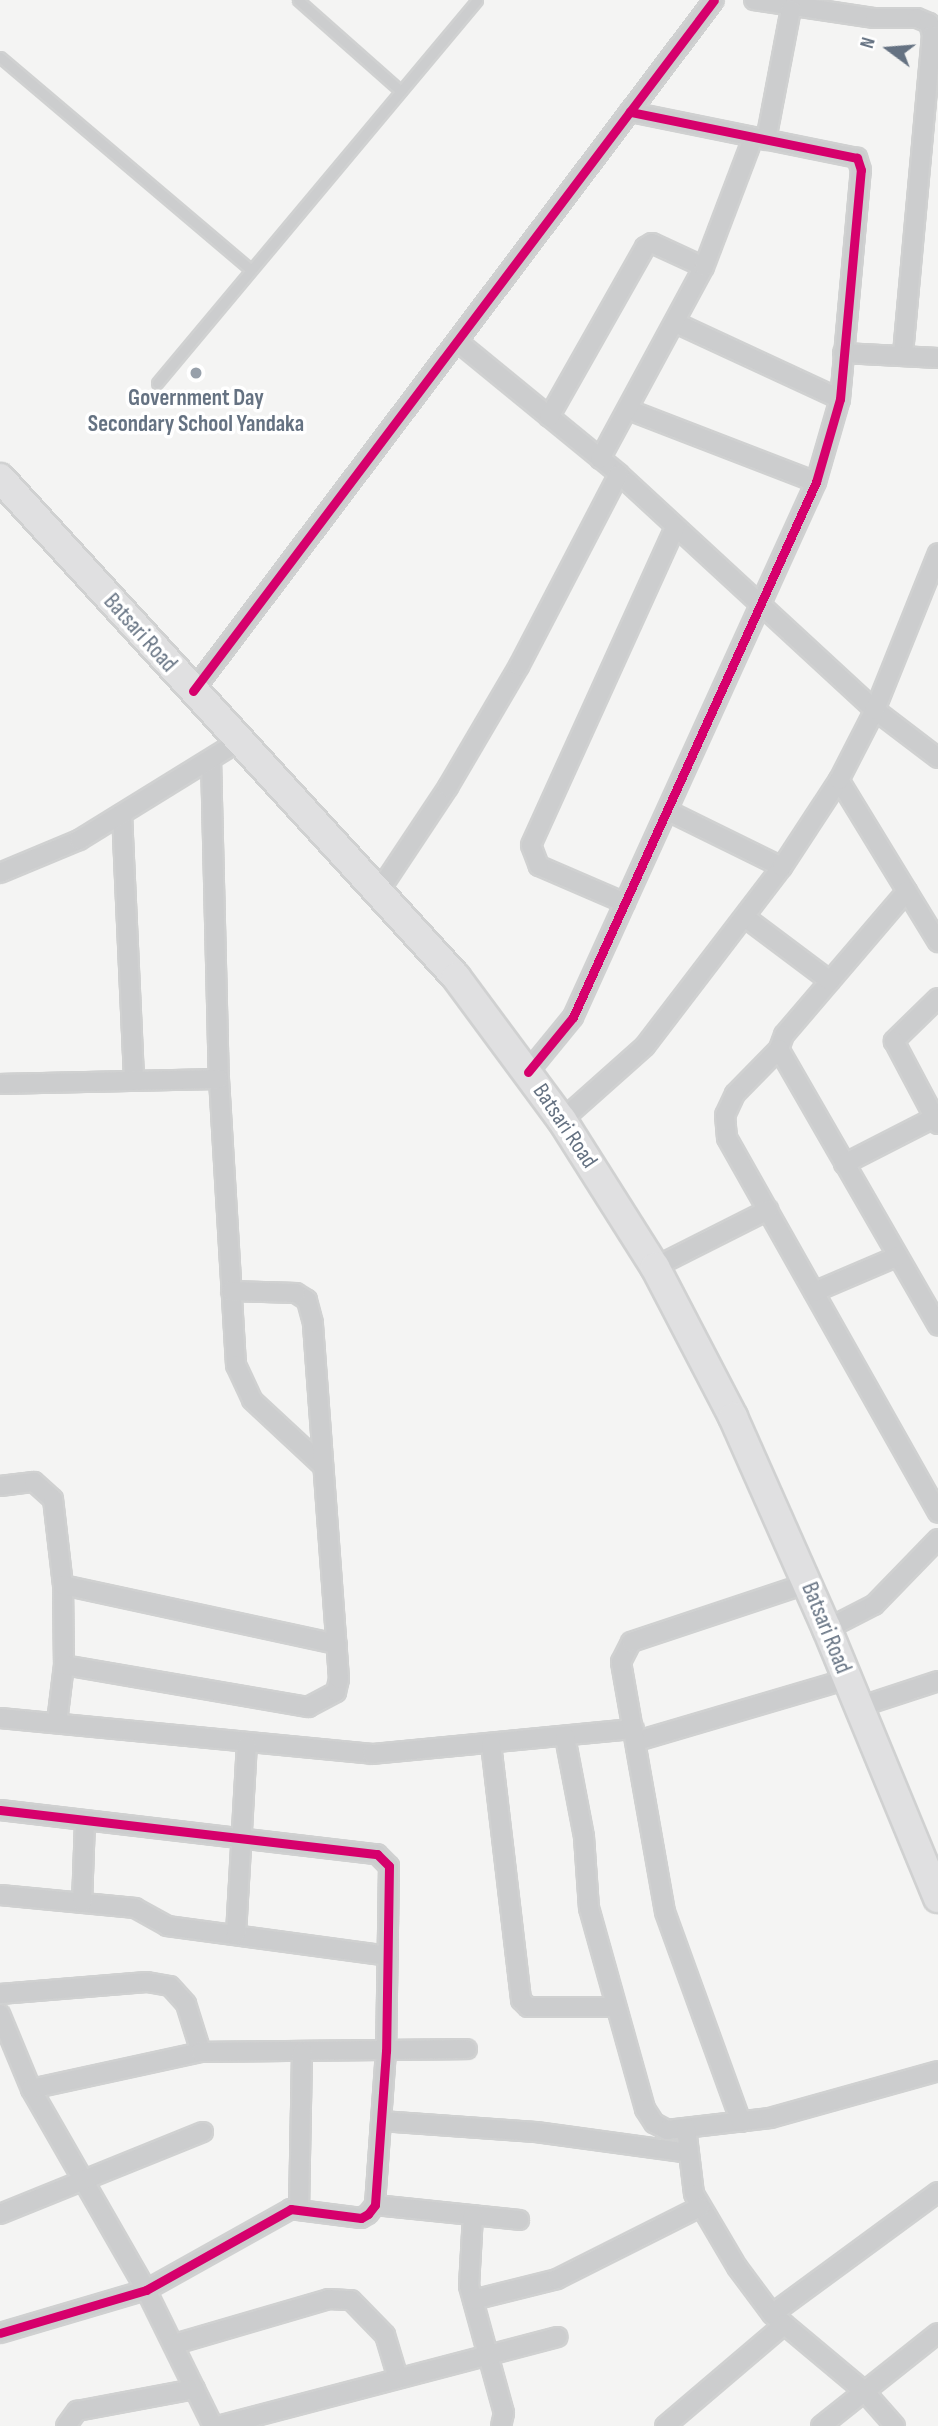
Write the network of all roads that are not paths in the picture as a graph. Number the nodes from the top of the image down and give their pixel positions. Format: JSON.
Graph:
{"nodes":[{"id":1,"x":298,"y":0,"type":"edge"},
{"id":2,"x":477,"y":0,"type":"edge"},
{"id":3,"x":714,"y":0,"type":"edge"},
{"id":4,"x":754,"y":0,"type":"edge"},
{"id":5,"x":791,"y":9,"type":"junction"},
{"id":6,"x":0,"y":57,"type":"edge"},
{"id":7,"x":933,"y":74,"type":"edge"},
{"id":8,"x":401,"y":91,"type":"junction"},
{"id":9,"x":630,"y":112,"type":"junction"},
{"id":10,"x":760,"y":139,"type":"junction"},
{"id":11,"x":704,"y":267,"type":"junction"},
{"id":12,"x":251,"y":270,"type":"junction"},
{"id":13,"x":676,"y":323,"type":"junction"},
{"id":14,"x":458,"y":342,"type":"junction"},
{"id":15,"x":843,"y":353,"type":"junction"},
{"id":16,"x":903,"y":356,"type":"junction"},
{"id":17,"x":938,"y":358,"type":"edge"},
{"id":18,"x":157,"y":383,"type":"dead end"},
{"id":19,"x":840,"y":399,"type":"junction"},
{"id":20,"x":629,"y":410,"type":"junction"},
{"id":21,"x":549,"y":417,"type":"junction"},
{"id":22,"x":600,"y":458,"type":"junction"},
{"id":23,"x":619,"y":474,"type":"junction"},
{"id":24,"x":0,"y":478,"type":"edge"},
{"id":25,"x":816,"y":482,"type":"junction"},
{"id":26,"x":675,"y":527,"type":"junction"},
{"id":27,"x":938,"y":553,"type":"edge"},
{"id":28,"x":759,"y":605,"type":"junction"},
{"id":29,"x":193,"y":691,"type":"junction"},
{"id":30,"x":874,"y":710,"type":"junction"},
{"id":31,"x":239,"y":741,"type":"junction"},
{"id":32,"x":938,"y":758,"type":"edge"},
{"id":33,"x":211,"y":759,"type":"junction"},
{"id":34,"x":839,"y":779,"type":"junction"},
{"id":35,"x":668,"y":811,"type":"junction"},
{"id":36,"x":122,"y":814,"type":"junction"},
{"id":37,"x":782,"y":867,"type":"junction"},
{"id":38,"x":0,"y":873,"type":"edge"},
{"id":39,"x":379,"y":891,"type":"junction"},
{"id":40,"x":907,"y":891,"type":"junction"},
{"id":41,"x":625,"y":903,"type":"junction"},
{"id":42,"x":746,"y":918,"type":"junction"},
{"id":43,"x":938,"y":942,"type":"edge"},
{"id":44,"x":830,"y":981,"type":"junction"},
{"id":45,"x":938,"y":998,"type":"edge"},
{"id":46,"x":779,"y":1049,"type":"junction"},
{"id":47,"x":528,"y":1072,"type":"junction"},
{"id":48,"x":219,"y":1079,"type":"junction"},
{"id":49,"x":134,"y":1081,"type":"junction"},
{"id":50,"x":0,"y":1084,"type":"edge"},
{"id":51,"x":562,"y":1120,"type":"junction"},
{"id":52,"x":936,"y":1121,"type":"edge"},
{"id":53,"x":844,"y":1164,"type":"junction"},
{"id":54,"x":768,"y":1210,"type":"junction"},
{"id":55,"x":898,"y":1256,"type":"junction"},
{"id":56,"x":655,"y":1268,"type":"junction"},
{"id":57,"x":231,"y":1291,"type":"junction"},
{"id":58,"x":814,"y":1292,"type":"junction"},
{"id":59,"x":938,"y":1325,"type":"edge"},
{"id":60,"x":322,"y":1465,"type":"junction"},
{"id":61,"x":0,"y":1486,"type":"edge"},
{"id":62,"x":938,"y":1513,"type":"edge"},
{"id":63,"x":938,"y":1539,"type":"edge"},
{"id":64,"x":808,"y":1583,"type":"junction"},
{"id":65,"x":63,"y":1586,"type":"junction"},
{"id":66,"x":827,"y":1629,"type":"junction"},
{"id":67,"x":337,"y":1644,"type":"junction"},
{"id":68,"x":64,"y":1665,"type":"junction"},
{"id":69,"x":847,"y":1679,"type":"junction"},
{"id":70,"x":938,"y":1681,"type":"edge"},
{"id":71,"x":859,"y":1707,"type":"junction"},
{"id":72,"x":0,"y":1718,"type":"edge"},
{"id":73,"x":57,"y":1722,"type":"junction"},
{"id":74,"x":636,"y":1735,"type":"junction"},
{"id":75,"x":565,"y":1737,"type":"junction"},
{"id":76,"x":491,"y":1744,"type":"junction"},
{"id":77,"x":247,"y":1745,"type":"junction"},
{"id":78,"x":0,"y":1810,"type":"edge"},
{"id":79,"x":85,"y":1821,"type":"junction"},
{"id":80,"x":240,"y":1841,"type":"junction"},
{"id":81,"x":0,"y":1895,"type":"edge"},
{"id":82,"x":938,"y":1898,"type":"edge"},
{"id":83,"x":82,"y":1903,"type":"junction"},
{"id":84,"x":236,"y":1934,"type":"junction"},
{"id":85,"x":388,"y":1956,"type":"junction"},
{"id":86,"x":0,"y":1994,"type":"edge"},
{"id":87,"x":616,"y":2007,"type":"junction"},
{"id":88,"x":0,"y":2014,"type":"edge"},
{"id":89,"x":467,"y":2049,"type":"dead end"},
{"id":90,"x":386,"y":2051,"type":"junction"},
{"id":91,"x":201,"y":2052,"type":"junction"},
{"id":92,"x":302,"y":2052,"type":"junction"},
{"id":93,"x":938,"y":2071,"type":"edge"},
{"id":94,"x":31,"y":2089,"type":"junction"},
{"id":95,"x":381,"y":2121,"type":"junction"},
{"id":96,"x":741,"y":2122,"type":"junction"},
{"id":97,"x":686,"y":2128,"type":"junction"},
{"id":98,"x":203,"y":2132,"type":"dead end"},
{"id":99,"x":689,"y":2152,"type":"junction"},
{"id":100,"x":82,"y":2182,"type":"junction"},
{"id":101,"x":938,"y":2192,"type":"edge"},
{"id":102,"x":374,"y":2205,"type":"junction"},
{"id":103,"x":700,"y":2207,"type":"junction"},
{"id":104,"x":299,"y":2210,"type":"junction"},
{"id":105,"x":0,"y":2214,"type":"edge"},
{"id":106,"x":473,"y":2215,"type":"junction"},
{"id":107,"x":519,"y":2220,"type":"dead end"},
{"id":108,"x":146,"y":2290,"type":"junction"},
{"id":109,"x":473,"y":2301,"type":"junction"},
{"id":110,"x":779,"y":2319,"type":"junction"},
{"id":111,"x":0,"y":2333,"type":"edge"},
{"id":112,"x":938,"y":2333,"type":"edge"},
{"id":113,"x":558,"y":2337,"type":"dead end"},
{"id":114,"x":175,"y":2344,"type":"junction"},
{"id":115,"x":486,"y":2355,"type":"junction"},
{"id":116,"x":398,"y":2378,"type":"junction"},
{"id":117,"x":195,"y":2389,"type":"junction"},
{"id":118,"x":864,"y":2391,"type":"junction"},
{"id":119,"x":66,"y":2426,"type":"edge"},
{"id":120,"x":213,"y":2426,"type":"edge"},
{"id":121,"x":218,"y":2426,"type":"edge"},
{"id":122,"x":501,"y":2426,"type":"edge"},
{"id":123,"x":665,"y":2426,"type":"edge"},
{"id":124,"x":821,"y":2426,"type":"edge"},
{"id":125,"x":895,"y":2426,"type":"edge"}],
"edges":[{"from":1,"to":8,"type":"lane"},
{"from":2,"to":8,"type":"lane"},
{"from":3,"to":9,"type":"street"},
{"from":4,"to":5,"type":"street"},
{"from":5,"to":7,"type":"street"},
{"from":5,"to":10,"type":"street"},
{"from":6,"to":12,"type":"lane"},
{"from":7,"to":16,"type":"street"},
{"from":8,"to":12,"type":"lane"},
{"from":9,"to":10,"type":"street"},
{"from":9,"to":14,"type":"street"},
{"from":10,"to":11,"type":"street"},
{"from":10,"to":15,"type":"street"},
{"from":11,"to":13,"type":"street"},
{"from":11,"to":21,"type":"street"},
{"from":12,"to":18,"type":"lane"},
{"from":13,"to":19,"type":"street"},
{"from":13,"to":20,"type":"street"},
{"from":14,"to":21,"type":"street"},
{"from":14,"to":29,"type":"street"},
{"from":15,"to":16,"type":"street"},
{"from":15,"to":19,"type":"street"},
{"from":16,"to":17,"type":"street"},
{"from":19,"to":25,"type":"street"},
{"from":20,"to":22,"type":"street"},
{"from":20,"to":25,"type":"street"},
{"from":21,"to":22,"type":"street"},
{"from":22,"to":23,"type":"street"},
{"from":23,"to":26,"type":"street"},
{"from":23,"to":39,"type":"street"},
{"from":24,"to":29,"type":"main road","name":"Batsari Road"},
{"from":25,"to":28,"type":"street"},
{"from":26,"to":28,"type":"street"},
{"from":26,"to":41,"type":"street"},
{"from":27,"to":30,"type":"street"},
{"from":28,"to":30,"type":"street"},
{"from":28,"to":35,"type":"street"},
{"from":29,"to":31,"type":"main road","name":"Batsari Road"},
{"from":30,"to":32,"type":"street"},
{"from":30,"to":34,"type":"street"},
{"from":31,"to":33,"type":"street"},
{"from":31,"to":39,"type":"main road","name":"Batsari Road"},
{"from":33,"to":36,"type":"street"},
{"from":33,"to":48,"type":"street"},
{"from":34,"to":37,"type":"street"},
{"from":34,"to":40,"type":"street"},
{"from":35,"to":37,"type":"street"},
{"from":35,"to":41,"type":"street"},
{"from":36,"to":38,"type":"street"},
{"from":36,"to":49,"type":"street"},
{"from":37,"to":42,"type":"street"},
{"from":39,"to":47,"type":"main road","name":"Batsari Road"},
{"from":40,"to":43,"type":"street"},
{"from":40,"to":44,"type":"street"},
{"from":41,"to":47,"type":"street"},
{"from":42,"to":44,"type":"street"},
{"from":42,"to":51,"type":"street"},
{"from":44,"to":46,"type":"street"},
{"from":45,"to":52,"type":"street"},
{"from":46,"to":53,"type":"street"},
{"from":46,"to":54,"type":"street"},
{"from":47,"to":51,"type":"main road","name":"Batsari Road"},
{"from":48,"to":49,"type":"street"},
{"from":48,"to":57,"type":"street"},
{"from":49,"to":50,"type":"street"},
{"from":51,"to":56,"type":"main road","name":"Batsari Road"},
{"from":52,"to":53,"type":"street"},
{"from":53,"to":55,"type":"street"},
{"from":54,"to":56,"type":"street"},
{"from":54,"to":58,"type":"street"},
{"from":55,"to":58,"type":"street"},
{"from":55,"to":59,"type":"street"},
{"from":56,"to":64,"type":"main road","name":"Batsari Road"},
{"from":57,"to":60,"type":"street"},
{"from":57,"to":60,"type":"street"},
{"from":58,"to":62,"type":"street"},
{"from":60,"to":67,"type":"street"},
{"from":61,"to":65,"type":"street"},
{"from":63,"to":66,"type":"street"},
{"from":64,"to":66,"type":"main road","name":"Batsari Road"},
{"from":64,"to":74,"type":"street"},
{"from":65,"to":67,"type":"street"},
{"from":65,"to":68,"type":"street"},
{"from":66,"to":69,"type":"main road","name":"Batsari Road"},
{"from":67,"to":68,"type":"street"},
{"from":68,"to":73,"type":"street"},
{"from":69,"to":71,"type":"main road","name":"Batsari Road"},
{"from":69,"to":74,"type":"street"},
{"from":70,"to":71,"type":"street"},
{"from":71,"to":82,"type":"main road","name":"Batsari Road"},
{"from":72,"to":73,"type":"street"},
{"from":73,"to":77,"type":"street"},
{"from":74,"to":75,"type":"street"},
{"from":74,"to":96,"type":"street"},
{"from":75,"to":76,"type":"street"},
{"from":75,"to":87,"type":"street"},
{"from":76,"to":77,"type":"street"},
{"from":76,"to":87,"type":"street"},
{"from":77,"to":80,"type":"street"},
{"from":78,"to":79,"type":"street"},
{"from":79,"to":80,"type":"street"},
{"from":79,"to":83,"type":"street"},
{"from":80,"to":84,"type":"street"},
{"from":80,"to":85,"type":"street"},
{"from":81,"to":83,"type":"street"},
{"from":83,"to":84,"type":"street"},
{"from":84,"to":85,"type":"street"},
{"from":85,"to":90,"type":"street"},
{"from":86,"to":91,"type":"street"},
{"from":87,"to":97,"type":"street"},
{"from":88,"to":94,"type":"street"},
{"from":89,"to":90,"type":"street"},
{"from":90,"to":92,"type":"street"},
{"from":90,"to":95,"type":"street"},
{"from":91,"to":92,"type":"street"},
{"from":91,"to":94,"type":"street"},
{"from":92,"to":104,"type":"street"},
{"from":93,"to":96,"type":"street"},
{"from":94,"to":100,"type":"street"},
{"from":95,"to":99,"type":"street"},
{"from":95,"to":102,"type":"street"},
{"from":96,"to":97,"type":"street"},
{"from":97,"to":99,"type":"street"},
{"from":98,"to":100,"type":"street"},
{"from":99,"to":103,"type":"street"},
{"from":100,"to":105,"type":"street"},
{"from":100,"to":108,"type":"street"},
{"from":101,"to":110,"type":"street"},
{"from":102,"to":104,"type":"street"},
{"from":102,"to":106,"type":"street"},
{"from":103,"to":109,"type":"street"},
{"from":103,"to":110,"type":"street"},
{"from":104,"to":108,"type":"street"},
{"from":106,"to":107,"type":"street"},
{"from":106,"to":109,"type":"street"},
{"from":108,"to":111,"type":"street"},
{"from":108,"to":114,"type":"street"},
{"from":109,"to":115,"type":"street"},
{"from":110,"to":118,"type":"street"},
{"from":110,"to":123,"type":"street"},
{"from":112,"to":118,"type":"street"},
{"from":113,"to":115,"type":"street"},
{"from":114,"to":116,"type":"street"},
{"from":114,"to":117,"type":"street"},
{"from":115,"to":116,"type":"street"},
{"from":115,"to":122,"type":"street"},
{"from":116,"to":121,"type":"street"},
{"from":117,"to":119,"type":"street"},
{"from":117,"to":120,"type":"street"},
{"from":118,"to":124,"type":"street"},
{"from":118,"to":125,"type":"street"}]}
